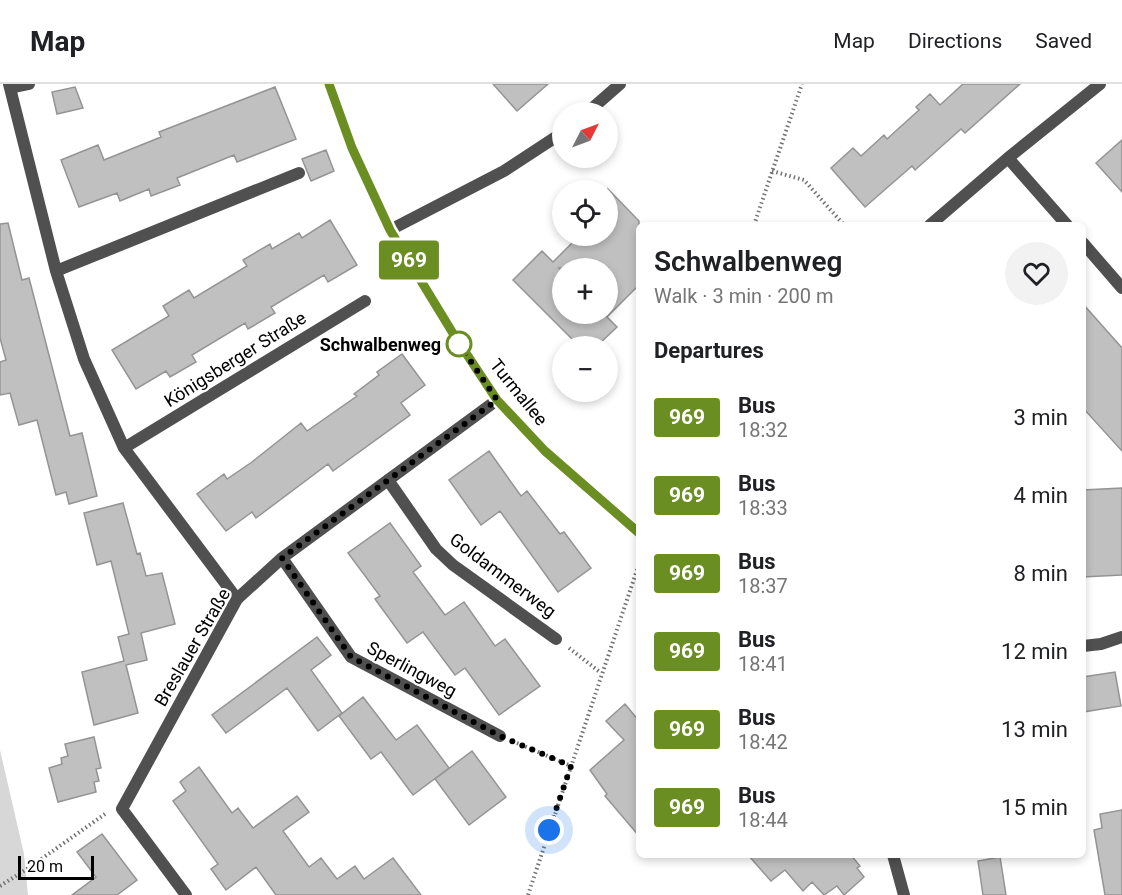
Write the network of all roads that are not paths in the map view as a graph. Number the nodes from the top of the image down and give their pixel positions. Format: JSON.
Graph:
{"nodes":[{"id":1,"x":29,"y":84,"type":"edge"},
{"id":2,"x":329,"y":84,"type":"edge"},
{"id":3,"x":620,"y":84,"type":"edge"},
{"id":4,"x":1101,"y":84,"type":"edge"},
{"id":5,"x":10,"y":86,"type":"edge"},
{"id":6,"x":599,"y":102,"type":"edge"},
{"id":7,"x":552,"y":140,"type":"edge"},
{"id":8,"x":1008,"y":158,"type":"junction"},
{"id":9,"x":299,"y":173,"type":"dead end"},
{"id":10,"x":933,"y":222,"type":"edge"},
{"id":11,"x":1064,"y":222,"type":"edge"},
{"id":12,"x":390,"y":230,"type":"junction"},
{"id":13,"x":1086,"y":246,"type":"edge"},
{"id":14,"x":56,"y":271,"type":"junction"},
{"id":15,"x":1122,"y":288,"type":"edge"},
{"id":16,"x":365,"y":301,"type":"dead end"},
{"id":17,"x":497,"y":400,"type":"junction"},
{"id":18,"x":124,"y":448,"type":"junction"},
{"id":19,"x":388,"y":480,"type":"junction"},
{"id":20,"x":636,"y":530,"type":"edge"},
{"id":21,"x":282,"y":558,"type":"junction"},
{"id":22,"x":237,"y":599,"type":"junction"},
{"id":23,"x":1122,"y":637,"type":"edge"},
{"id":24,"x":556,"y":639,"type":"road end"},
{"id":25,"x":1086,"y":646,"type":"edge"},
{"id":26,"x":500,"y":736,"type":"road end"},
{"id":27,"x":894,"y":858,"type":"edge"},
{"id":28,"x":186,"y":895,"type":"edge"},
{"id":29,"x":904,"y":895,"type":"edge"}],
"edges":[{"from":1,"to":5,"type":"street"},
{"from":2,"to":12,"type":"street","name":"Turmallee"},
{"from":3,"to":6,"type":"street"},
{"from":4,"to":8,"type":"street"},
{"from":5,"to":14,"type":"street"},
{"from":7,"to":12,"type":"street"},
{"from":8,"to":10,"type":"street"},
{"from":8,"to":11,"type":"street"},
{"from":9,"to":14,"type":"street"},
{"from":12,"to":17,"type":"street","name":"Turmallee"},
{"from":13,"to":15,"type":"street"},
{"from":14,"to":18,"type":"street"},
{"from":16,"to":18,"type":"street","name":"Königsberger Straße"},
{"from":17,"to":19,"type":"street","name":"Breslauer Straße"},
{"from":17,"to":20,"type":"street","name":"Turmallee"},
{"from":18,"to":22,"type":"street"},
{"from":19,"to":21,"type":"street","name":"Breslauer Straße"},
{"from":19,"to":24,"type":"street","name":"Goldammerweg"},
{"from":21,"to":22,"type":"street","name":"Breslauer Straße"},
{"from":21,"to":26,"type":"street","name":"Sperlingweg"},
{"from":22,"to":28,"type":"street","name":"Breslauer Straße"},
{"from":23,"to":25,"type":"street"},
{"from":27,"to":29,"type":"street"}]}
